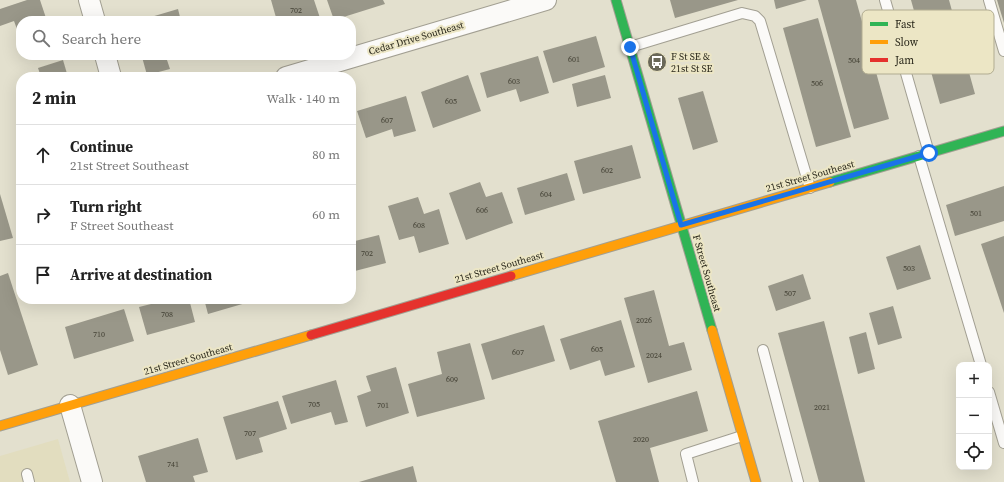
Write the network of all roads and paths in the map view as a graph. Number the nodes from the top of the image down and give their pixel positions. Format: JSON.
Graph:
{"nodes":[{"id":1,"x":89,"y":0,"type":"edge"},
{"id":2,"x":546,"y":0,"type":"edge"},
{"id":3,"x":616,"y":0,"type":"edge"},
{"id":4,"x":884,"y":0,"type":"edge"},
{"id":5,"x":989,"y":0,"type":"edge"},
{"id":6,"x":887,"y":10,"type":"edge"},
{"id":7,"x":992,"y":10,"type":"edge"},
{"id":8,"x":94,"y":16,"type":"edge"},
{"id":9,"x":994,"y":17,"type":"edge"},
{"id":10,"x":630,"y":47,"type":"junction"},
{"id":11,"x":1004,"y":51,"type":"edge"},
{"id":12,"x":356,"y":56,"type":"edge"},
{"id":13,"x":107,"y":60,"type":"edge"},
{"id":14,"x":343,"y":60,"type":"edge"},
{"id":15,"x":110,"y":72,"type":"edge"},
{"id":16,"x":303,"y":72,"type":"edge"},
{"id":17,"x":903,"y":74,"type":"edge"},
{"id":18,"x":1004,"y":131,"type":"edge"},
{"id":19,"x":924,"y":154,"type":"junction"},
{"id":20,"x":810,"y":188,"type":"junction"},
{"id":21,"x":681,"y":225,"type":"junction"},
{"id":22,"x":763,"y":350,"type":"dead end"},
{"id":23,"x":980,"y":362,"type":"edge"},
{"id":24,"x":991,"y":398,"type":"edge"},
{"id":25,"x":70,"y":405,"type":"junction"},
{"id":26,"x":0,"y":426,"type":"edge"},
{"id":27,"x":742,"y":436,"type":"junction"},
{"id":28,"x":1004,"y":443,"type":"edge"},
{"id":29,"x":92,"y":482,"type":"edge"},
{"id":30,"x":693,"y":482,"type":"edge"},
{"id":31,"x":756,"y":482,"type":"edge"},
{"id":32,"x":798,"y":482,"type":"edge"}],
"edges":[{"from":1,"to":8,"type":"street"},
{"from":2,"to":12,"type":"street","name":"Cedar Drive Southeast"},
{"from":3,"to":10,"type":"street","name":"F Street Southeast"},
{"from":4,"to":6,"type":"lane"},
{"from":5,"to":7,"type":"lane"},
{"from":9,"to":11,"type":"lane"},
{"from":10,"to":20,"type":"lane"},
{"from":10,"to":21,"type":"street","name":"F Street Southeast"},
{"from":13,"to":15,"type":"street"},
{"from":14,"to":16,"type":"street","name":"Cedar Drive Southeast"},
{"from":17,"to":19,"type":"lane"},
{"from":18,"to":19,"type":"street","name":"21st Street Southeast"},
{"from":19,"to":20,"type":"street","name":"21st Street Southeast"},
{"from":19,"to":23,"type":"lane"},
{"from":20,"to":21,"type":"street","name":"21st Street Southeast"},
{"from":21,"to":25,"type":"street","name":"21st Street Southeast"},
{"from":21,"to":27,"type":"street","name":"F Street Southeast"},
{"from":22,"to":32,"type":"lane"},
{"from":24,"to":28,"type":"lane"},
{"from":25,"to":26,"type":"street","name":"21st Street Southeast"},
{"from":25,"to":29,"type":"street"},
{"from":27,"to":30,"type":"lane"},
{"from":27,"to":31,"type":"street","name":"F Street Southeast"}]}
